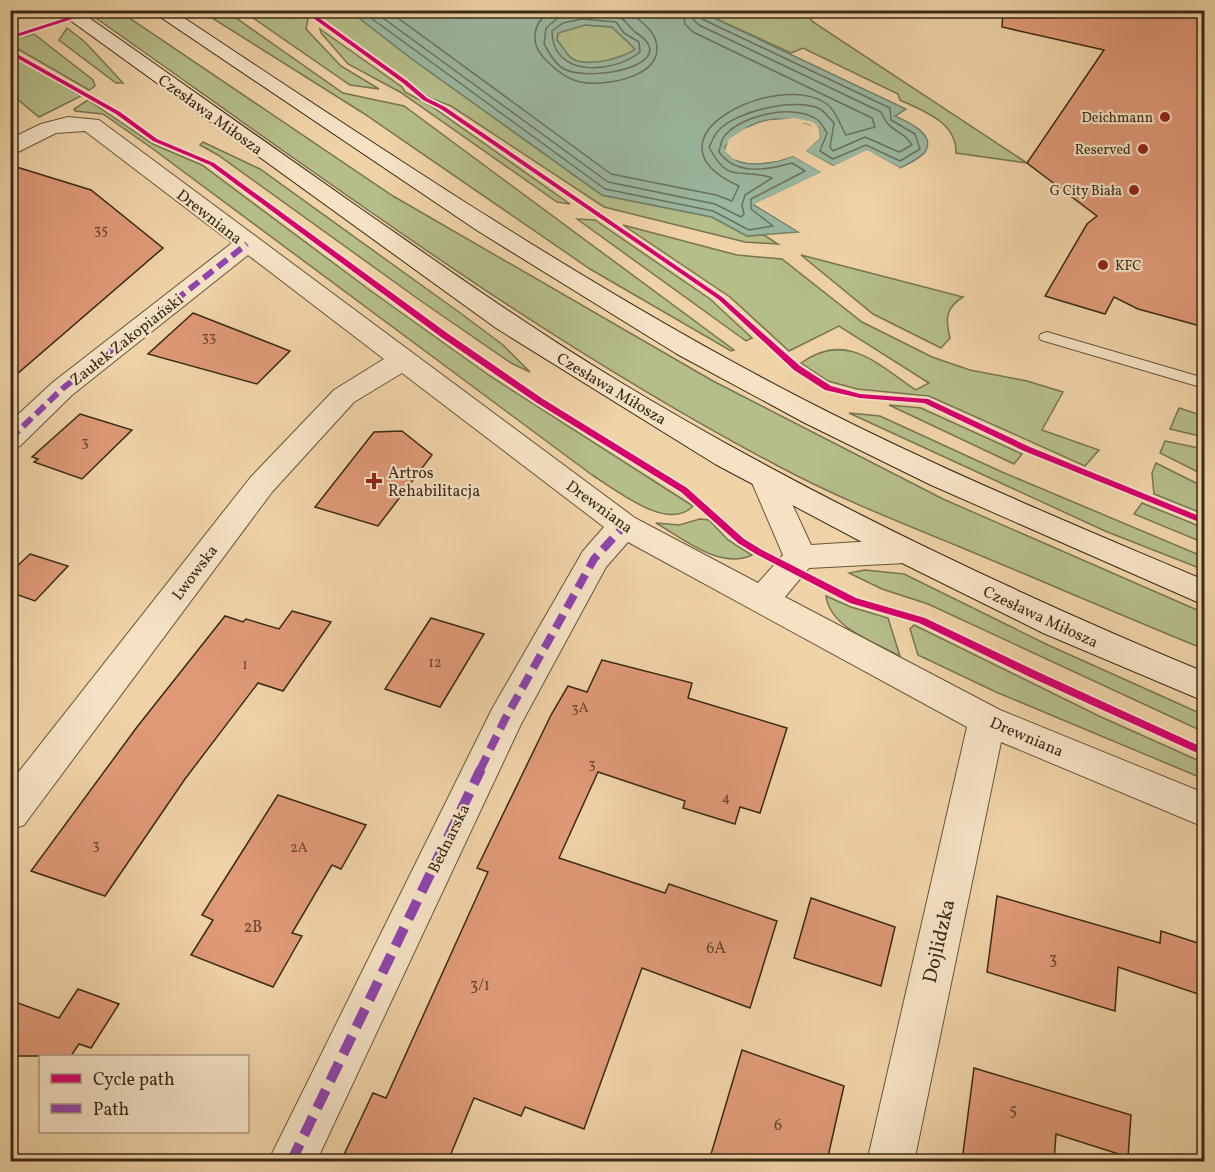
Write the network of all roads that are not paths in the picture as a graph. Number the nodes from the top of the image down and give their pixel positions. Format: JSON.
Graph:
{"nodes":[{"id":1,"x":65,"y":10,"type":"edge"},
{"id":2,"x":159,"y":10,"type":"edge"},
{"id":3,"x":10,"y":149,"type":"edge"},
{"id":4,"x":247,"y":244,"type":"junction"},
{"id":5,"x":1047,"y":338,"type":"dead end"},
{"id":6,"x":404,"y":359,"type":"junction"},
{"id":7,"x":1204,"y":382,"type":"edge"},
{"id":8,"x":10,"y":439,"type":"edge"},
{"id":9,"x":765,"y":478,"type":"junction"},
{"id":10,"x":624,"y":526,"type":"junction"},
{"id":11,"x":905,"y":550,"type":"junction"},
{"id":12,"x":800,"y":557,"type":"junction"},
{"id":13,"x":1204,"y":593,"type":"edge"},
{"id":14,"x":762,"y":601,"type":"junction"},
{"id":15,"x":1204,"y":687,"type":"edge"},
{"id":16,"x":987,"y":720,"type":"junction"},
{"id":17,"x":1204,"y":810,"type":"edge"},
{"id":18,"x":10,"y":813,"type":"edge"},
{"id":19,"x":291,"y":1161,"type":"edge"},
{"id":20,"x":890,"y":1161,"type":"edge"}],
"edges":[{"from":1,"to":9,"type":"street","name":"Czesława Miłosza"},
{"from":2,"to":13,"type":"street"},
{"from":3,"to":4,"type":"street","name":"Drewniana"},
{"from":4,"to":6,"type":"street","name":"Drewniana"},
{"from":4,"to":8,"type":"street","name":"Zaułek Zakopiański"},
{"from":5,"to":7,"type":"lane"},
{"from":6,"to":10,"type":"street","name":"Drewniana"},
{"from":6,"to":18,"type":"street","name":"Lwowska"},
{"from":9,"to":11,"type":"street","name":"Czesława Miłosza"},
{"from":9,"to":12,"type":"street"},
{"from":10,"to":14,"type":"street","name":"Drewniana"},
{"from":10,"to":19,"type":"street","name":"Bednarska"},
{"from":11,"to":12,"type":"street"},
{"from":11,"to":15,"type":"street","name":"Czesława Miłosza"},
{"from":12,"to":14,"type":"street"},
{"from":14,"to":16,"type":"street","name":"Drewniana"},
{"from":16,"to":17,"type":"street","name":"Drewniana"},
{"from":16,"to":20,"type":"street","name":"Dojlidzka"}]}
